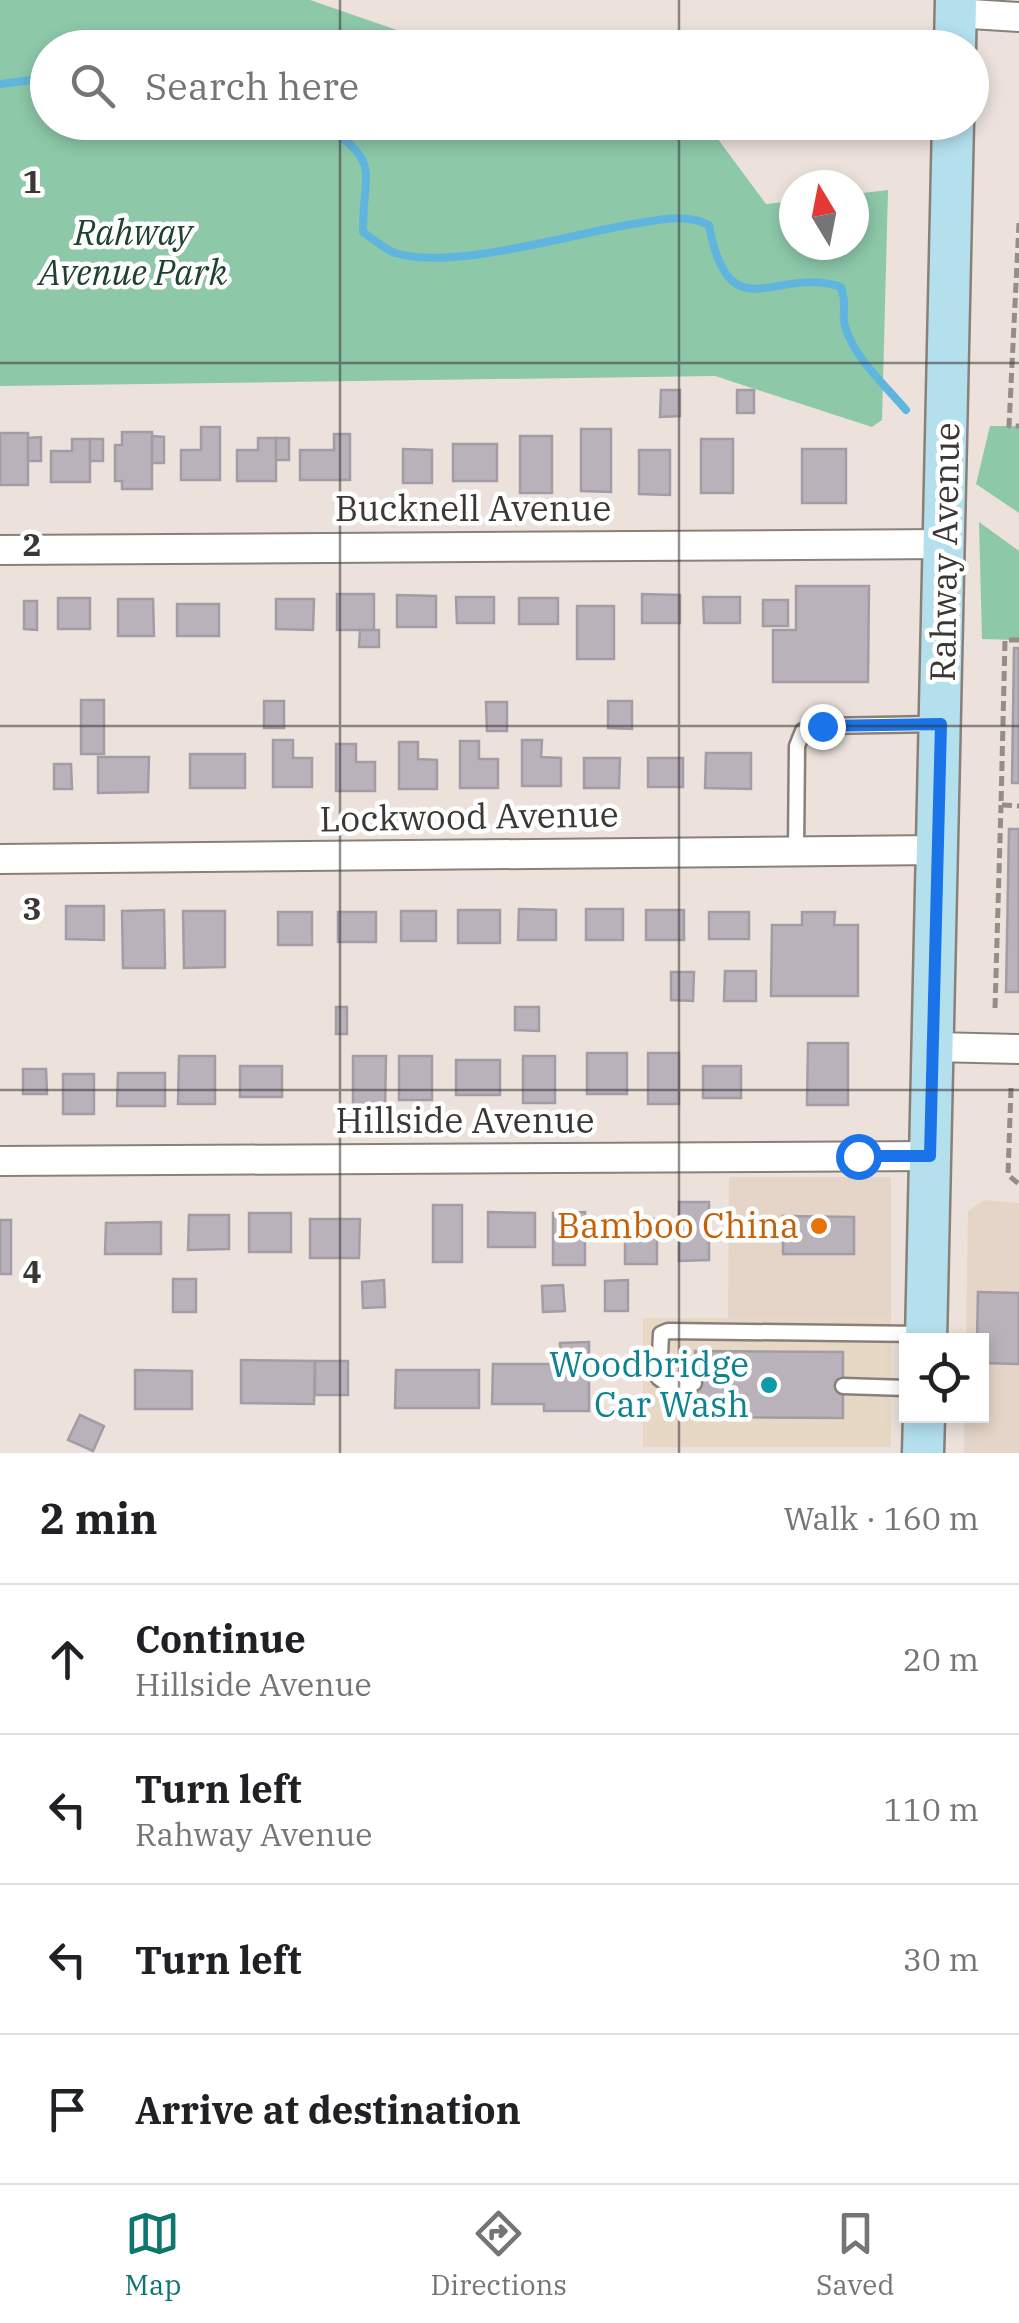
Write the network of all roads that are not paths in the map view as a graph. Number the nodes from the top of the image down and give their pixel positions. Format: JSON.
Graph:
{"nodes":[{"id":1,"x":1019,"y":17,"type":"edge"},
{"id":2,"x":956,"y":20,"type":"edge"},
{"id":3,"x":954,"y":140,"type":"edge"},
{"id":4,"x":946,"y":544,"type":"junction"},
{"id":5,"x":0,"y":550,"type":"edge"},
{"id":6,"x":941,"y":724,"type":"junction"},
{"id":7,"x":938,"y":850,"type":"junction"},
{"id":8,"x":796,"y":852,"type":"junction"},
{"id":9,"x":0,"y":859,"type":"edge"},
{"id":10,"x":934,"y":1047,"type":"junction"},
{"id":11,"x":1019,"y":1048,"type":"edge"},
{"id":12,"x":930,"y":1156,"type":"junction"},
{"id":13,"x":0,"y":1161,"type":"edge"},
{"id":14,"x":926,"y":1333,"type":"edge"},
{"id":15,"x":899,"y":1336,"type":"edge"},
{"id":16,"x":694,"y":1383,"type":"dead end"},
{"id":17,"x":843,"y":1386,"type":"dead end"},
{"id":18,"x":899,"y":1388,"type":"edge"},
{"id":19,"x":924,"y":1423,"type":"edge"},
{"id":20,"x":924,"y":1453,"type":"edge"}],
"edges":[{"from":1,"to":2,"type":"street"},
{"from":3,"to":4,"type":"street","name":"Rahway Avenue"},
{"from":4,"to":5,"type":"street","name":"Bucknell Avenue"},
{"from":4,"to":6,"type":"street","name":"Rahway Avenue"},
{"from":6,"to":7,"type":"street","name":"Rahway Avenue"},
{"from":6,"to":8,"type":"lane"},
{"from":7,"to":8,"type":"street","name":"Lockwood Avenue"},
{"from":7,"to":10,"type":"street","name":"Rahway Avenue"},
{"from":8,"to":9,"type":"street","name":"Lockwood Avenue"},
{"from":10,"to":11,"type":"street"},
{"from":10,"to":12,"type":"street","name":"Rahway Avenue"},
{"from":12,"to":13,"type":"street","name":"Hillside Avenue"},
{"from":12,"to":14,"type":"street","name":"Rahway Avenue"},
{"from":15,"to":16,"type":"lane"},
{"from":17,"to":18,"type":"lane"},
{"from":19,"to":20,"type":"street"}]}
